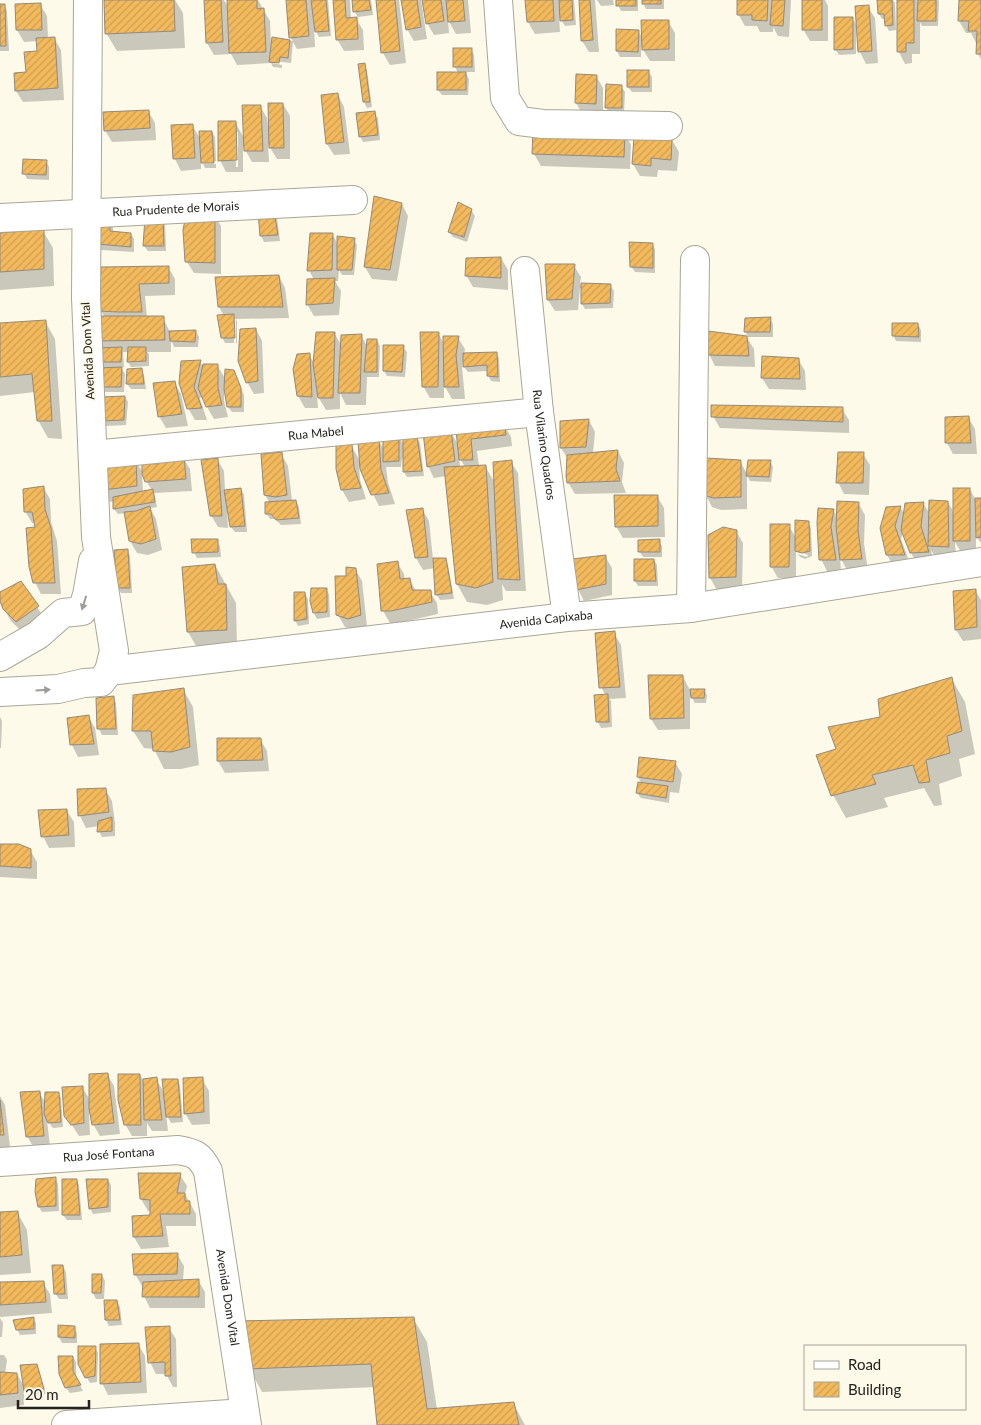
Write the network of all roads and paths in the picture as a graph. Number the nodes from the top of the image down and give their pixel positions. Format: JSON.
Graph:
{"nodes":[{"id":1,"x":88,"y":0,"type":"edge"},
{"id":2,"x":498,"y":0,"type":"edge"},
{"id":3,"x":668,"y":126,"type":"dead end"},
{"id":4,"x":353,"y":200,"type":"dead end"},
{"id":5,"x":86,"y":214,"type":"junction"},
{"id":6,"x":0,"y":218,"type":"edge"},
{"id":7,"x":695,"y":260,"type":"dead end"},
{"id":8,"x":525,"y":271,"type":"dead end"},
{"id":9,"x":539,"y":412,"type":"junction"},
{"id":10,"x":93,"y":455,"type":"junction"},
{"id":11,"x":96,"y":537,"type":"junction"},
{"id":12,"x":981,"y":562,"type":"edge"},
{"id":13,"x":691,"y":608,"type":"junction"},
{"id":14,"x":567,"y":617,"type":"junction"},
{"id":15,"x":0,"y":657,"type":"edge"},
{"id":16,"x":109,"y":671,"type":"junction"},
{"id":17,"x":0,"y":692,"type":"edge"},
{"id":18,"x":0,"y":1162,"type":"edge"},
{"id":19,"x":208,"y":1171,"type":"joint"},
{"id":20,"x":246,"y":1419,"type":"edge"},
{"id":21,"x":66,"y":1425,"type":"edge"}],
"edges":[{"from":1,"to":5,"type":"street","name":"Avenida Dom Vital"},
{"from":2,"to":3,"type":"street"},
{"from":4,"to":5,"type":"street","name":"Rua Prudente de Morais"},
{"from":5,"to":6,"type":"street","name":"Rua Prudente de Morais"},
{"from":5,"to":10,"type":"street","name":"Avenida Dom Vital"},
{"from":7,"to":13,"type":"street"},
{"from":8,"to":9,"type":"street","name":"Rua Vilarino Quadros"},
{"from":9,"to":10,"type":"street","name":"Rua Mabel"},
{"from":9,"to":14,"type":"street","name":"Rua Vilarino Quadros"},
{"from":10,"to":11,"type":"street","name":"Avenida Dom Vital"},
{"from":11,"to":15,"type":"street","one_way":true},
{"from":11,"to":16,"type":"street","name":"Avenida Dom Vital"},
{"from":12,"to":13,"type":"street","name":"Avenida Capixaba"},
{"from":13,"to":14,"type":"street","name":"Avenida Capixaba"},
{"from":14,"to":16,"type":"street","name":"Avenida Capixaba"},
{"from":17,"to":16,"type":"street","one_way":true},
{"from":18,"to":19,"type":"street","name":"Rua José Fontana"},
{"from":19,"to":20,"type":"street","name":"Avenida Dom Vital"},
{"from":20,"to":21,"type":"street"}]}
